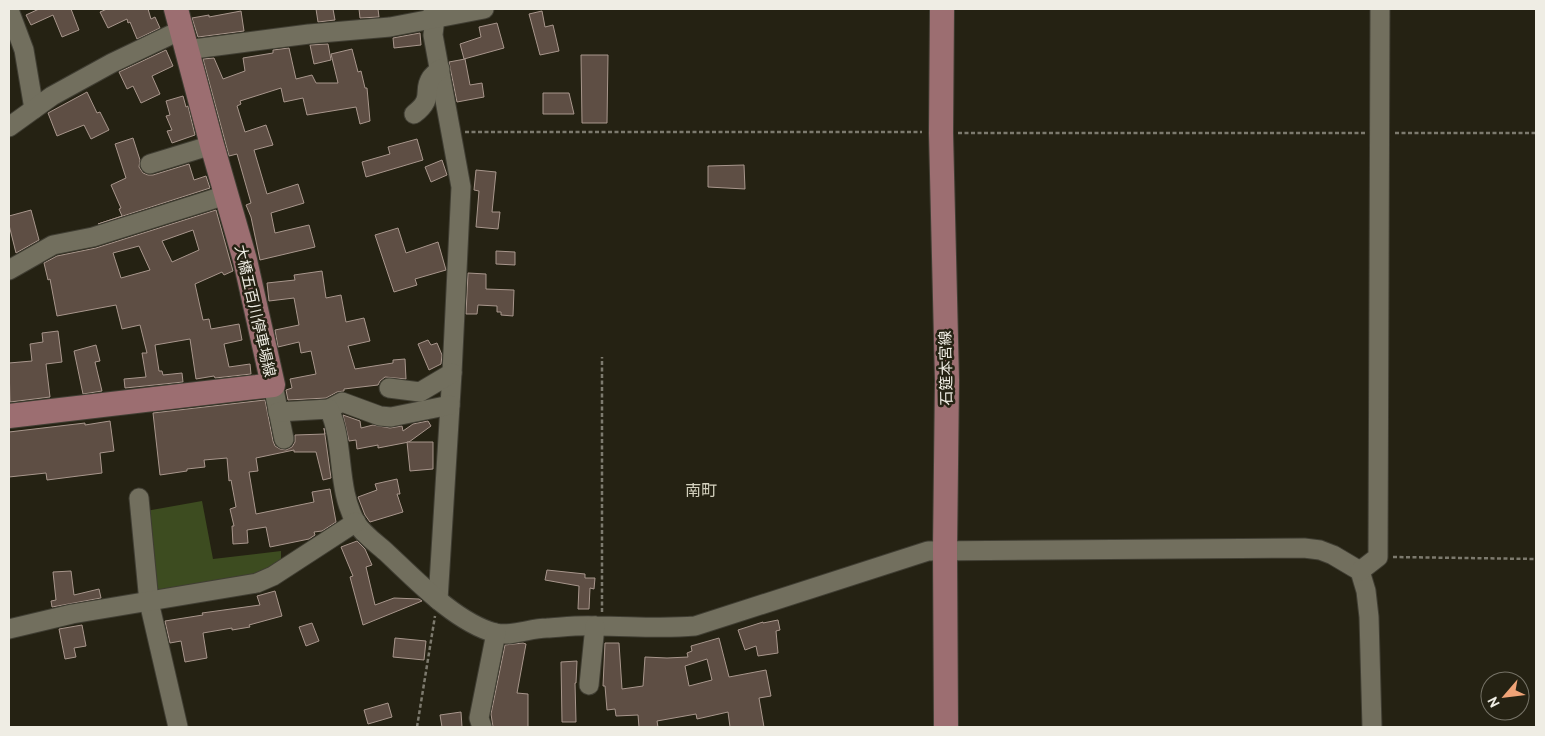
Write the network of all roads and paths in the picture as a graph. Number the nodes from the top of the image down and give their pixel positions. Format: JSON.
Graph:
{"nodes":[{"id":1,"x":484,"y":9,"type":"edge"},
{"id":2,"x":942,"y":9,"type":"edge"},
{"id":3,"x":1380,"y":9,"type":"edge"},
{"id":4,"x":9,"y":10,"type":"edge"},
{"id":5,"x":425,"y":14,"type":"edge"},
{"id":6,"x":181,"y":30,"type":"edge"},
{"id":7,"x":440,"y":70,"type":"junction"},
{"id":8,"x":34,"y":109,"type":"junction"},
{"id":9,"x":414,"y":114,"type":"dead end"},
{"id":10,"x":9,"y":127,"type":"edge"},
{"id":11,"x":452,"y":132,"type":"junction"},
{"id":12,"x":941,"y":132,"type":"junction"},
{"id":13,"x":1379,"y":133,"type":"junction"},
{"id":14,"x":1536,"y":133,"type":"edge"},
{"id":15,"x":212,"y":144,"type":"junction"},
{"id":16,"x":150,"y":164,"type":"dead end"},
{"id":17,"x":226,"y":195,"type":"junction"},
{"id":18,"x":9,"y":270,"type":"edge"},
{"id":19,"x":602,"y":357,"type":"dead end"},
{"id":20,"x":452,"y":373,"type":"junction"},
{"id":21,"x":272,"y":385,"type":"junction"},
{"id":22,"x":390,"y":388,"type":"dead end"},
{"id":23,"x":450,"y":405,"type":"junction"},
{"id":24,"x":329,"y":409,"type":"junction"},
{"id":25,"x":278,"y":412,"type":"junction"},
{"id":26,"x":9,"y":416,"type":"edge"},
{"id":27,"x":284,"y":440,"type":"dead end"},
{"id":28,"x":139,"y":498,"type":"dead end"},
{"id":29,"x":356,"y":522,"type":"junction"},
{"id":30,"x":944,"y":550,"type":"junction"},
{"id":31,"x":1378,"y":557,"type":"junction"},
{"id":32,"x":1536,"y":558,"type":"edge"},
{"id":33,"x":1360,"y":571,"type":"junction"},
{"id":34,"x":438,"y":600,"type":"junction"},
{"id":35,"x":149,"y":602,"type":"junction"},
{"id":36,"x":598,"y":626,"type":"junction"},
{"id":37,"x":9,"y":629,"type":"edge"},
{"id":38,"x":496,"y":633,"type":"junction"},
{"id":39,"x":589,"y":685,"type":"dead end"},
{"id":40,"x":178,"y":727,"type":"edge"},
{"id":41,"x":416,"y":727,"type":"edge"},
{"id":42,"x":482,"y":727,"type":"edge"},
{"id":43,"x":946,"y":727,"type":"edge"},
{"id":44,"x":1372,"y":727,"type":"edge"}],
"edges":[{"from":1,"to":5,"type":"street"},
{"from":2,"to":12,"type":"main road","name":"石筵本宮線"},
{"from":3,"to":13,"type":"street"},
{"from":4,"to":8,"type":"street"},
{"from":5,"to":6,"type":"street"},
{"from":5,"to":7,"type":"street"},
{"from":6,"to":8,"type":"street"},
{"from":6,"to":15,"type":"main road","name":"大橋五百川停車場線"},
{"from":7,"to":9,"type":"street"},
{"from":7,"to":11,"type":"street"},
{"from":8,"to":10,"type":"street"},
{"from":11,"to":12,"type":"path"},
{"from":11,"to":20,"type":"street"},
{"from":12,"to":13,"type":"path"},
{"from":12,"to":30,"type":"main road","name":"石筵本宮線"},
{"from":13,"to":14,"type":"path"},
{"from":13,"to":31,"type":"street"},
{"from":15,"to":16,"type":"street"},
{"from":15,"to":17,"type":"main road","name":"大橋五百川停車場線"},
{"from":17,"to":18,"type":"street"},
{"from":17,"to":21,"type":"main road","name":"大橋五百川停車場線"},
{"from":19,"to":36,"type":"path"},
{"from":20,"to":22,"type":"street"},
{"from":20,"to":23,"type":"street"},
{"from":21,"to":25,"type":"street"},
{"from":21,"to":26,"type":"main road","name":"大橋五百川停車場線"},
{"from":23,"to":24,"type":"street"},
{"from":23,"to":34,"type":"street"},
{"from":24,"to":25,"type":"street"},
{"from":24,"to":29,"type":"street"},
{"from":25,"to":27,"type":"street"},
{"from":28,"to":35,"type":"street"},
{"from":29,"to":34,"type":"street"},
{"from":29,"to":35,"type":"street"},
{"from":30,"to":33,"type":"street"},
{"from":30,"to":36,"type":"street"},
{"from":30,"to":43,"type":"main road","name":"石筵本宮線"},
{"from":31,"to":32,"type":"path"},
{"from":31,"to":33,"type":"street"},
{"from":33,"to":44,"type":"street"},
{"from":34,"to":38,"type":"street"},
{"from":34,"to":41,"type":"path"},
{"from":35,"to":37,"type":"street"},
{"from":35,"to":40,"type":"street"},
{"from":36,"to":38,"type":"street"},
{"from":36,"to":39,"type":"street"},
{"from":38,"to":42,"type":"street"}]}
